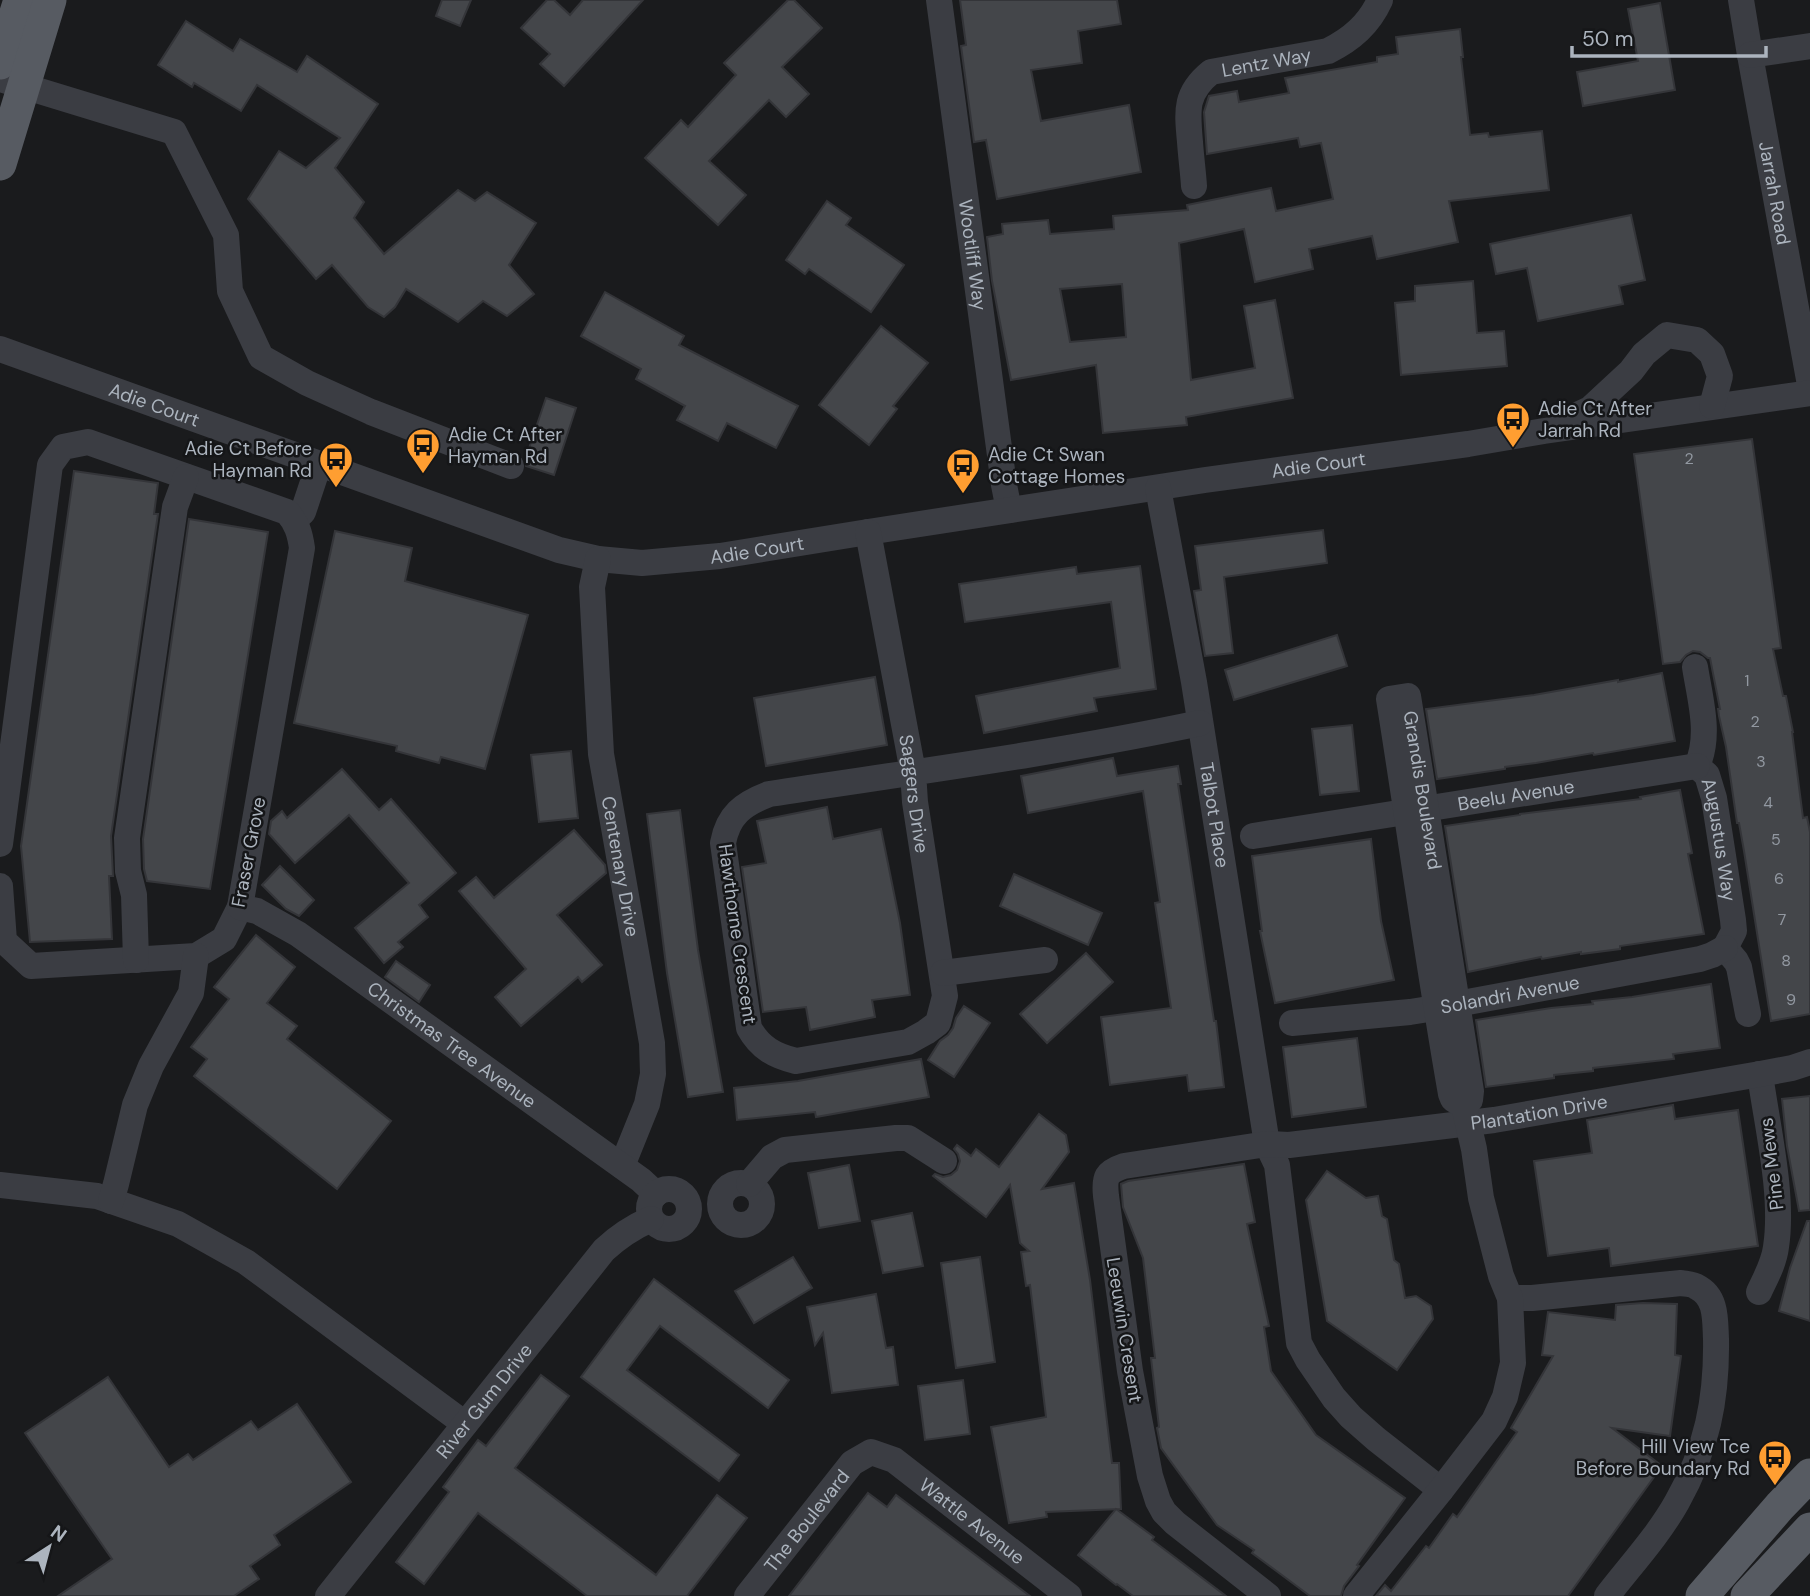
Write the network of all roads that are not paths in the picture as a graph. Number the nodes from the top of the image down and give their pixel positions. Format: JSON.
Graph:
{"nodes":[{"id":1,"x":20,"y":0,"type":"edge"},
{"id":2,"x":50,"y":0,"type":"edge"},
{"id":3,"x":939,"y":0,"type":"edge"},
{"id":4,"x":1380,"y":0,"type":"edge"},
{"id":5,"x":1741,"y":0,"type":"edge"},
{"id":6,"x":1810,"y":46,"type":"edge"},
{"id":7,"x":1749,"y":55,"type":"junction"},
{"id":8,"x":0,"y":63,"type":"edge"},
{"id":9,"x":12,"y":83,"type":"edge"},
{"id":10,"x":0,"y":164,"type":"edge"},
{"id":11,"x":1194,"y":186,"type":"dead end"},
{"id":12,"x":0,"y":349,"type":"edge"},
{"id":13,"x":1810,"y":385,"type":"edge"},
{"id":14,"x":1810,"y":393,"type":"edge"},
{"id":15,"x":1712,"y":406,"type":"junction"},
{"id":16,"x":1544,"y":431,"type":"junction"},
{"id":17,"x":319,"y":464,"type":"junction"},
{"id":18,"x":511,"y":466,"type":"dead end"},
{"id":19,"x":186,"y":477,"type":"junction"},
{"id":20,"x":1158,"y":488,"type":"junction"},
{"id":21,"x":1009,"y":510,"type":"junction"},
{"id":22,"x":294,"y":520,"type":"junction"},
{"id":23,"x":868,"y":532,"type":"junction"},
{"id":24,"x":598,"y":559,"type":"junction"},
{"id":25,"x":1695,"y":667,"type":"dead end"},
{"id":26,"x":1200,"y":723,"type":"junction"},
{"id":27,"x":1697,"y":766,"type":"junction"},
{"id":28,"x":914,"y":772,"type":"junction"},
{"id":29,"x":1417,"y":811,"type":"junction"},
{"id":30,"x":1253,"y":836,"type":"dead end"},
{"id":31,"x":0,"y":844,"type":"edge"},
{"id":32,"x":0,"y":886,"type":"edge"},
{"id":33,"x":240,"y":907,"type":"junction"},
{"id":34,"x":1726,"y":948,"type":"junction"},
{"id":35,"x":196,"y":956,"type":"junction"},
{"id":36,"x":136,"y":960,"type":"junction"},
{"id":37,"x":1045,"y":960,"type":"dead end"},
{"id":38,"x":943,"y":973,"type":"junction"},
{"id":39,"x":1446,"y":1006,"type":"junction"},
{"id":40,"x":1748,"y":1014,"type":"dead end"},
{"id":41,"x":1292,"y":1023,"type":"dead end"},
{"id":42,"x":908,"y":1042,"type":"joint"},
{"id":43,"x":1810,"y":1062,"type":"edge"},
{"id":44,"x":1760,"y":1074,"type":"junction"},
{"id":45,"x":1466,"y":1115,"type":"junction"},
{"id":46,"x":1267,"y":1144,"type":"junction"},
{"id":47,"x":944,"y":1161,"type":"dead end"},
{"id":48,"x":622,"y":1166,"type":"junction"},
{"id":49,"x":0,"y":1185,"type":"edge"},
{"id":50,"x":111,"y":1200,"type":"junction"},
{"id":51,"x":653,"y":1206,"type":"junction"},
{"id":52,"x":1759,"y":1292,"type":"dead end"},
{"id":53,"x":1510,"y":1298,"type":"junction"},
{"id":54,"x":465,"y":1424,"type":"junction"},
{"id":55,"x":871,"y":1452,"type":"joint"},
{"id":56,"x":1810,"y":1475,"type":"edge"},
{"id":57,"x":1441,"y":1490,"type":"junction"},
{"id":58,"x":1810,"y":1529,"type":"edge"},
{"id":59,"x":328,"y":1596,"type":"edge"},
{"id":60,"x":747,"y":1596,"type":"edge"},
{"id":61,"x":1069,"y":1596,"type":"edge"},
{"id":62,"x":1268,"y":1596,"type":"edge"},
{"id":63,"x":1356,"y":1596,"type":"edge"},
{"id":64,"x":1606,"y":1596,"type":"edge"},
{"id":65,"x":1702,"y":1596,"type":"edge"},
{"id":66,"x":1747,"y":1596,"type":"edge"}],
"edges":[{"from":1,"to":8,"type":"main road"},
{"from":2,"to":9,"type":"main road"},
{"from":3,"to":21,"type":"street","name":"Wootliff Way"},
{"from":4,"to":11,"type":"street","name":"Lentz Way"},
{"from":5,"to":7,"type":"street","name":"Jarrah Road"},
{"from":6,"to":7,"type":"street"},
{"from":7,"to":13,"type":"street","name":"Jarrah Road"},
{"from":9,"to":10,"type":"main road"},
{"from":9,"to":18,"type":"street"},
{"from":12,"to":17,"type":"street","name":"Adie Court"},
{"from":14,"to":15,"type":"street","name":"Adie Court"},
{"from":15,"to":16,"type":"street","name":"Adie Court"},
{"from":15,"to":16,"type":"street","name":"Adie Court"},
{"from":16,"to":20,"type":"street","name":"Adie Court"},
{"from":17,"to":22,"type":"street"},
{"from":17,"to":24,"type":"street","name":"Adie Court"},
{"from":19,"to":22,"type":"street"},
{"from":19,"to":31,"type":"street"},
{"from":19,"to":36,"type":"street"},
{"from":20,"to":21,"type":"street","name":"Adie Court"},
{"from":20,"to":26,"type":"street","name":"Talbot Place"},
{"from":21,"to":23,"type":"street","name":"Adie Court"},
{"from":22,"to":33,"type":"street","name":"Fraser Grove"},
{"from":23,"to":24,"type":"street","name":"Adie Court"},
{"from":23,"to":28,"type":"street","name":"Saggers Drive"},
{"from":24,"to":48,"type":"street","name":"Centenary Drive"},
{"from":25,"to":27,"type":"street","name":"Augustus Way"},
{"from":26,"to":28,"type":"street"},
{"from":26,"to":46,"type":"street","name":"Talbot Place"},
{"from":27,"to":29,"type":"street","name":"Beelu Avenue"},
{"from":27,"to":34,"type":"street","name":"Augustus Way"},
{"from":28,"to":38,"type":"street","name":"Saggers Drive"},
{"from":28,"to":42,"type":"street","name":"Hawthorne Crescent"},
{"from":29,"to":30,"type":"street","name":"Beelu Avenue"},
{"from":29,"to":39,"type":"street","name":"Grandis Boulevard"},
{"from":32,"to":36,"type":"street","name":"Fraser Grove"},
{"from":33,"to":35,"type":"street","name":"Fraser Grove"},
{"from":33,"to":48,"type":"street","name":"Christmas Tree Avenue"},
{"from":34,"to":39,"type":"street","name":"Solandri Avenue"},
{"from":34,"to":40,"type":"street"},
{"from":35,"to":36,"type":"street","name":"Fraser Grove"},
{"from":35,"to":50,"type":"street"},
{"from":37,"to":38,"type":"street"},
{"from":38,"to":42,"type":"street","name":"Saggers Drive"},
{"from":39,"to":41,"type":"street","name":"Solandri Avenue"},
{"from":39,"to":45,"type":"street","name":"Grandis Boulevard"},
{"from":43,"to":44,"type":"street","name":"Plantation Drive"},
{"from":44,"to":45,"type":"street","name":"Plantation Drive"},
{"from":44,"to":52,"type":"street","name":"Pine Mews"},
{"from":45,"to":46,"type":"street","name":"Plantation Drive"},
{"from":45,"to":53,"type":"street"},
{"from":46,"to":57,"type":"street","name":"Talbot Place"},
{"from":46,"to":62,"type":"street","name":"Leeuwin Cresent"},
{"from":47,"to":51,"type":"street"},
{"from":48,"to":51,"type":"street","name":"Christmas Tree Avenue"},
{"from":49,"to":50,"type":"street"},
{"from":50,"to":54,"type":"street"},
{"from":51,"to":54,"type":"street","name":"River Gum Drive"},
{"from":53,"to":57,"type":"street"},
{"from":53,"to":64,"type":"street"},
{"from":54,"to":59,"type":"street","name":"River Gum Drive"},
{"from":55,"to":60,"type":"street","name":"The Boulevard"},
{"from":55,"to":61,"type":"street","name":"Wattle Avenue"},
{"from":56,"to":65,"type":"main road"},
{"from":57,"to":63,"type":"street"},
{"from":58,"to":66,"type":"main road"}]}
